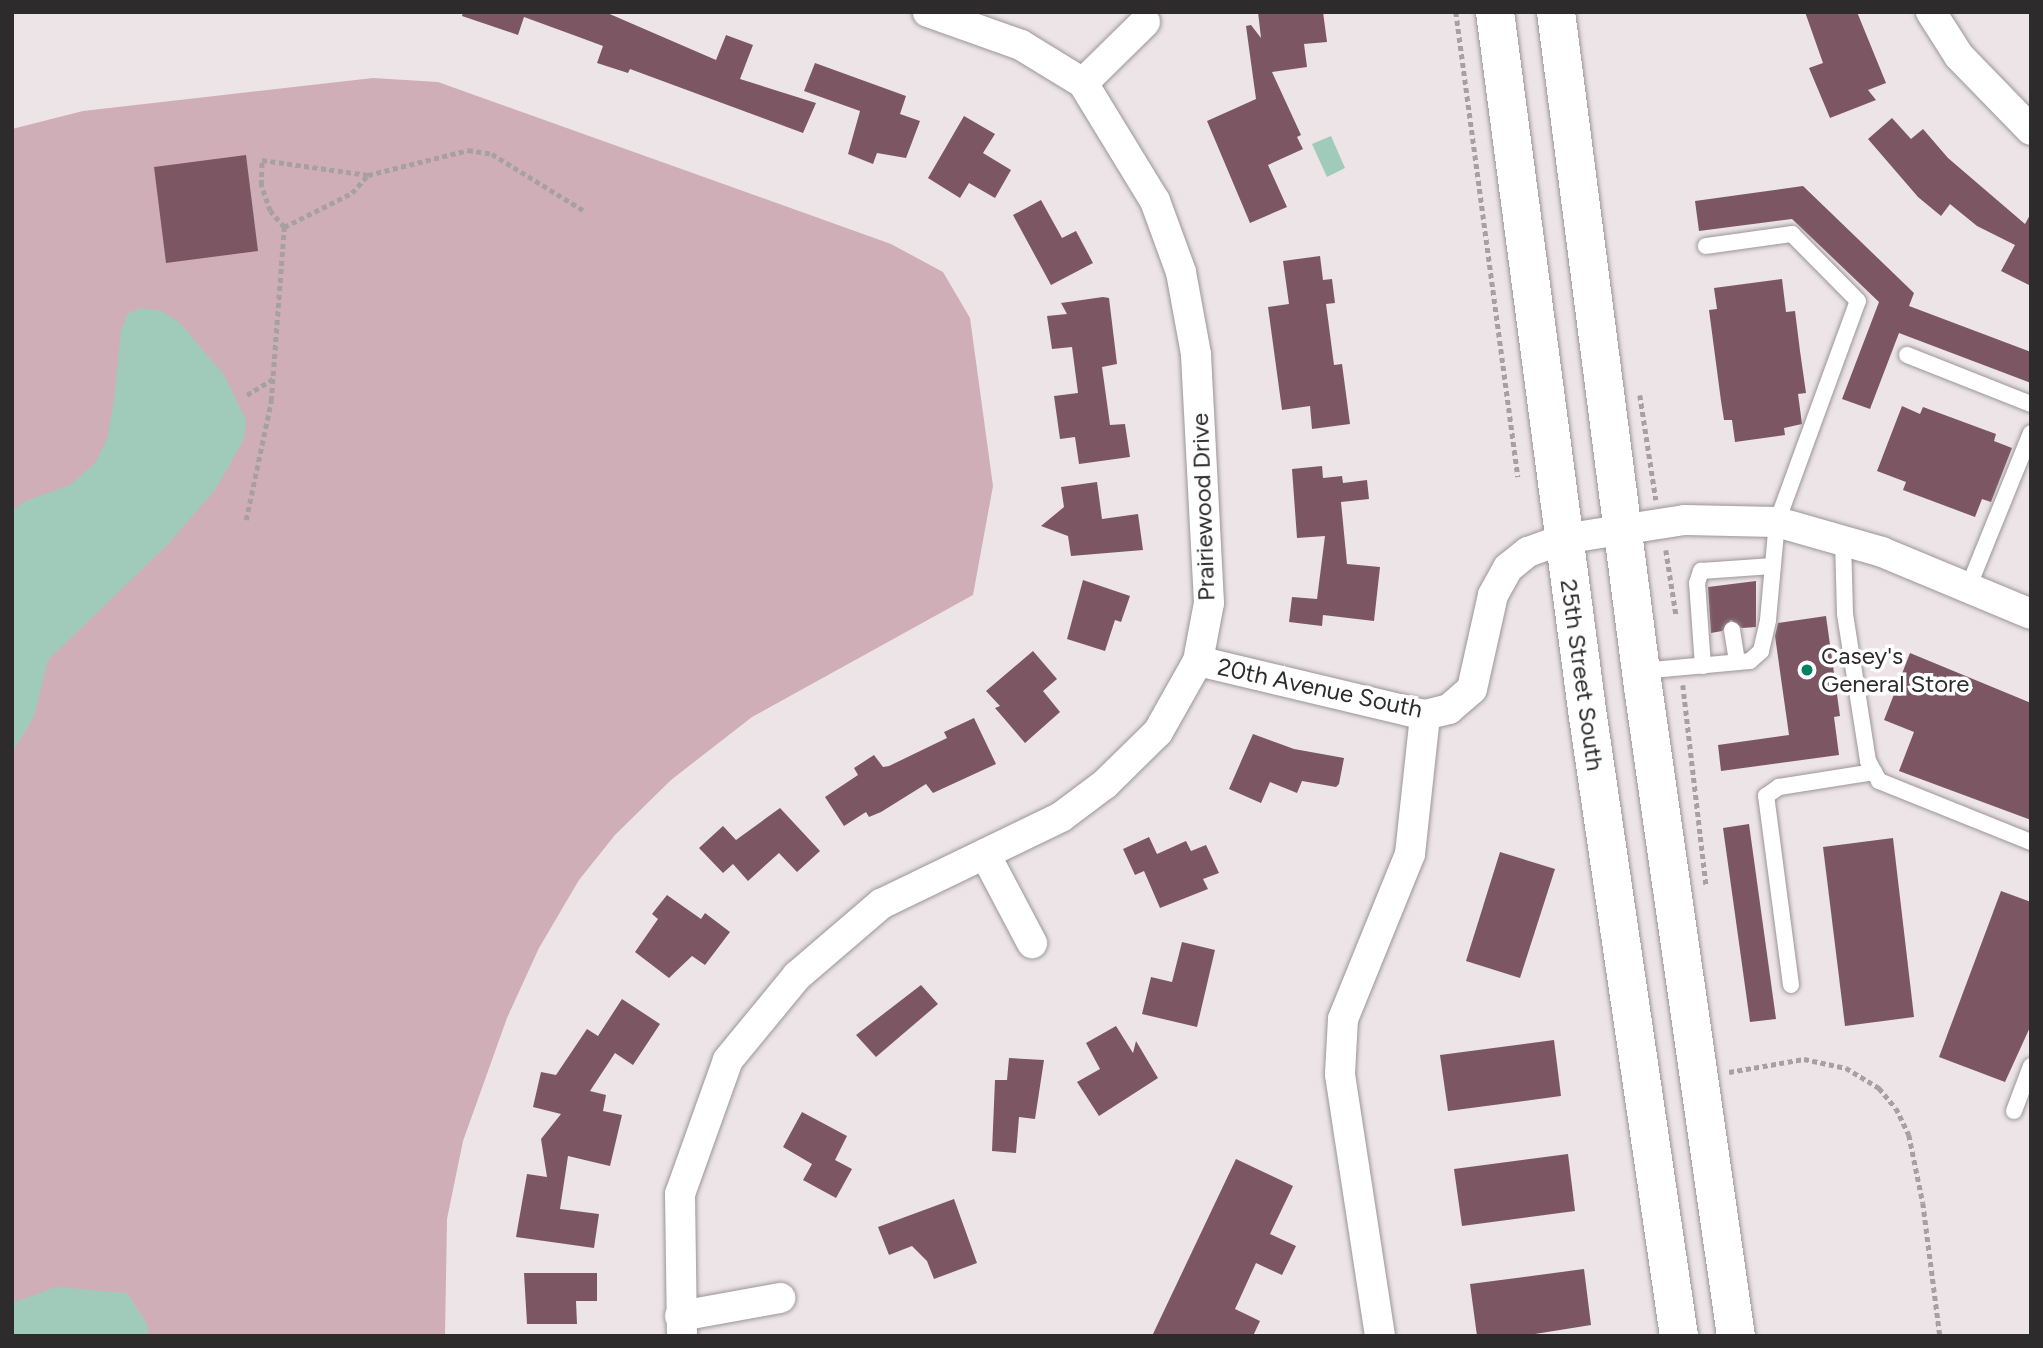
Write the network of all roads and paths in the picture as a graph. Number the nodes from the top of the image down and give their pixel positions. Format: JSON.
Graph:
{"nodes":[{"id":1,"x":928,"y":12,"type":"edge"},
{"id":2,"x":1456,"y":12,"type":"edge"},
{"id":3,"x":1495,"y":12,"type":"edge"},
{"id":4,"x":1556,"y":12,"type":"edge"},
{"id":5,"x":1931,"y":12,"type":"edge"},
{"id":6,"x":1145,"y":22,"type":"dead end"},
{"id":7,"x":1083,"y":83,"type":"junction"},
{"id":8,"x":2031,"y":130,"type":"edge"},
{"id":9,"x":368,"y":175,"type":"junction"},
{"id":10,"x":583,"y":210,"type":"dead end"},
{"id":11,"x":284,"y":227,"type":"junction"},
{"id":12,"x":1706,"y":246,"type":"dead end"},
{"id":13,"x":1907,"y":355,"type":"dead end"},
{"id":14,"x":273,"y":379,"type":"junction"},
{"id":15,"x":247,"y":395,"type":"dead end"},
{"id":16,"x":2031,"y":404,"type":"edge"},
{"id":17,"x":2031,"y":433,"type":"edge"},
{"id":18,"x":1518,"y":477,"type":"dead end"},
{"id":19,"x":246,"y":520,"type":"dead end"},
{"id":20,"x":1777,"y":522,"type":"junction"},
{"id":21,"x":1622,"y":527,"type":"junction"},
{"id":22,"x":1563,"y":539,"type":"junction"},
{"id":23,"x":1843,"y":541,"type":"junction"},
{"id":24,"x":1773,"y":566,"type":"junction"},
{"id":25,"x":1968,"y":588,"type":"junction"},
{"id":26,"x":2031,"y":614,"type":"edge"},
{"id":27,"x":1732,"y":629,"type":"dead end"},
{"id":28,"x":1198,"y":661,"type":"junction"},
{"id":29,"x":1737,"y":662,"type":"junction"},
{"id":30,"x":1703,"y":666,"type":"junction"},
{"id":31,"x":1641,"y":671,"type":"junction"},
{"id":32,"x":1425,"y":715,"type":"junction"},
{"id":33,"x":1874,"y":772,"type":"junction"},
{"id":34,"x":2031,"y":842,"type":"edge"},
{"id":35,"x":985,"y":854,"type":"junction"},
{"id":36,"x":1032,"y":943,"type":"dead end"},
{"id":37,"x":1791,"y":985,"type":"dead end"},
{"id":38,"x":2031,"y":1066,"type":"edge"},
{"id":39,"x":1729,"y":1072,"type":"dead end"},
{"id":40,"x":2014,"y":1111,"type":"dead end"},
{"id":41,"x":780,"y":1298,"type":"dead end"},
{"id":42,"x":681,"y":1326,"type":"edge"},
{"id":43,"x":1380,"y":1336,"type":"edge"},
{"id":44,"x":1679,"y":1336,"type":"edge"},
{"id":45,"x":1736,"y":1336,"type":"edge"},
{"id":46,"x":1940,"y":1336,"type":"edge"}],
"edges":[{"from":1,"to":7,"type":"street","name":"Prairiewood Drive"},
{"from":2,"to":18,"type":"path"},
{"from":3,"to":22,"type":"main road","name":"25th Street South"},
{"from":4,"to":21,"type":"main road"},
{"from":5,"to":8,"type":"street"},
{"from":6,"to":7,"type":"street"},
{"from":7,"to":28,"type":"street","name":"Prairiewood Drive"},
{"from":9,"to":10,"type":"path"},
{"from":9,"to":11,"type":"path"},
{"from":9,"to":11,"type":"path"},
{"from":11,"to":14,"type":"path"},
{"from":12,"to":20,"type":"lane"},
{"from":13,"to":16,"type":"lane"},
{"from":14,"to":15,"type":"path"},
{"from":14,"to":19,"type":"path"},
{"from":17,"to":25,"type":"lane"},
{"from":20,"to":21,"type":"street","name":"20th Avenue South"},
{"from":20,"to":23,"type":"street","name":"20th Avenue South"},
{"from":20,"to":24,"type":"lane"},
{"from":21,"to":22,"type":"street","name":"20th Avenue South"},
{"from":21,"to":31,"type":"main road"},
{"from":22,"to":32,"type":"street","name":"20th Avenue South"},
{"from":22,"to":44,"type":"main road","name":"25th Street South"},
{"from":23,"to":25,"type":"street","name":"20th Avenue South"},
{"from":23,"to":33,"type":"lane"},
{"from":24,"to":29,"type":"lane"},
{"from":24,"to":30,"type":"lane"},
{"from":25,"to":26,"type":"street","name":"20th Avenue South"},
{"from":27,"to":29,"type":"lane"},
{"from":28,"to":32,"type":"street","name":"20th Avenue South"},
{"from":28,"to":35,"type":"street","name":"Prairiewood Drive"},
{"from":29,"to":30,"type":"lane"},
{"from":30,"to":31,"type":"lane"},
{"from":31,"to":45,"type":"main road"},
{"from":32,"to":43,"type":"street"},
{"from":33,"to":34,"type":"lane"},
{"from":33,"to":37,"type":"lane"},
{"from":35,"to":36,"type":"street"},
{"from":35,"to":42,"type":"street","name":"Prairiewood Drive"},
{"from":38,"to":40,"type":"lane"},
{"from":39,"to":46,"type":"path"},
{"from":41,"to":42,"type":"street","name":"Prairiewood Drive"}]}
